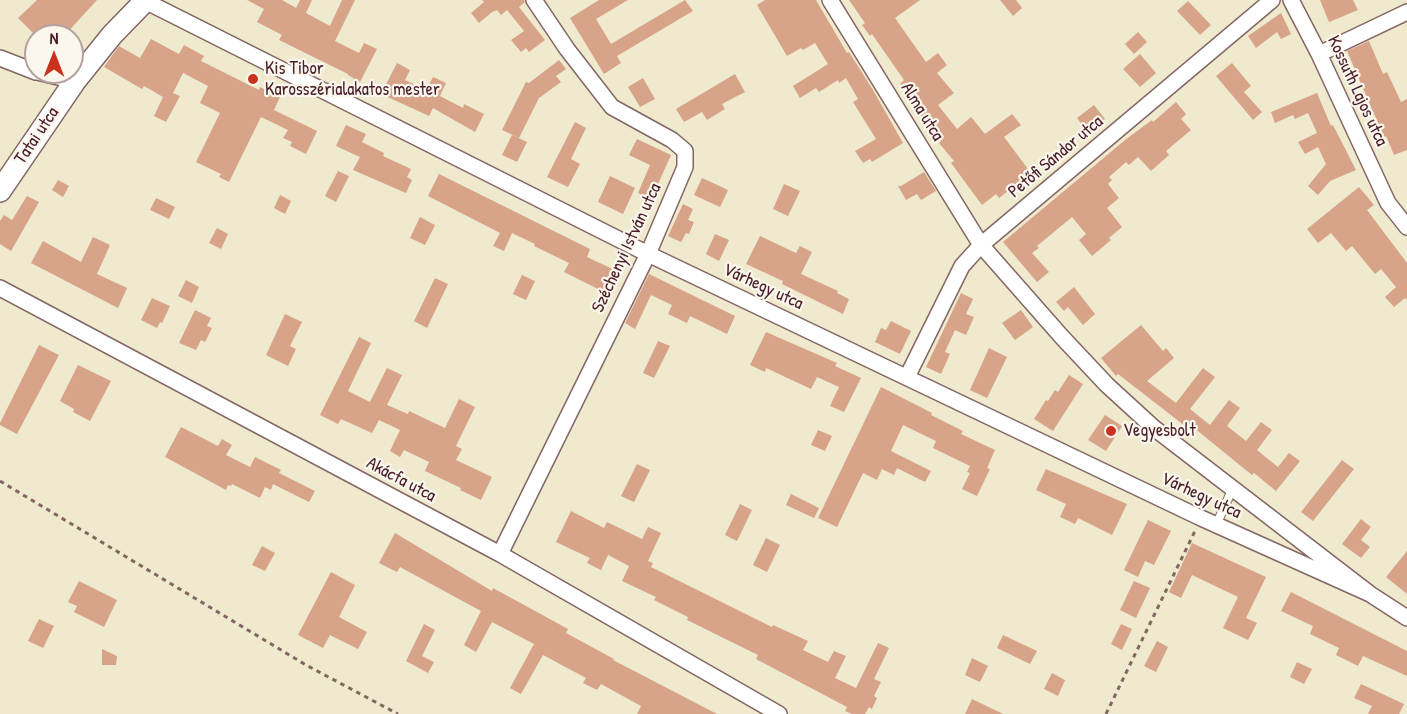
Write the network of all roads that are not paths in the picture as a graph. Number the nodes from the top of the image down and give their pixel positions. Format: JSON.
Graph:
{"nodes":[{"id":1,"x":146,"y":0,"type":"edge"},
{"id":2,"x":534,"y":0,"type":"edge"},
{"id":3,"x":830,"y":0,"type":"edge"},
{"id":4,"x":1272,"y":0,"type":"edge"},
{"id":5,"x":1291,"y":0,"type":"edge"},
{"id":6,"x":1407,"y":12,"type":"edge"},
{"id":7,"x":1319,"y":54,"type":"junction"},
{"id":8,"x":0,"y":58,"type":"edge"},
{"id":9,"x":24,"y":67,"type":"edge"},
{"id":10,"x":84,"y":70,"type":"edge"},
{"id":11,"x":73,"y":84,"type":"edge"},
{"id":12,"x":0,"y":191,"type":"edge"},
{"id":13,"x":1407,"y":227,"type":"edge"},
{"id":14,"x":981,"y":245,"type":"junction"},
{"id":15,"x":648,"y":254,"type":"junction"},
{"id":16,"x":0,"y":288,"type":"edge"},
{"id":17,"x":907,"y":377,"type":"junction"},
{"id":18,"x":1233,"y":488,"type":"junction"},
{"id":19,"x":1216,"y":525,"type":"junction"},
{"id":20,"x":500,"y":554,"type":"junction"},
{"id":21,"x":1370,"y":594,"type":"junction"},
{"id":22,"x":1407,"y":618,"type":"edge"},
{"id":23,"x":778,"y":714,"type":"edge"}],
"edges":[{"from":1,"to":10,"type":"street","name":"Tatai utca"},
{"from":1,"to":15,"type":"street","name":"Várhegy utca"},
{"from":2,"to":15,"type":"street","name":"Széchenyi István utca"},
{"from":3,"to":14,"type":"street","name":"Alma utca"},
{"from":4,"to":14,"type":"street","name":"Petőfi Sándor utca"},
{"from":5,"to":7,"type":"street","name":"Kossuth Lajos utca"},
{"from":6,"to":7,"type":"street"},
{"from":7,"to":13,"type":"street","name":"Kossuth Lajos utca"},
{"from":8,"to":9,"type":"street"},
{"from":11,"to":12,"type":"street","name":"Tatai utca"},
{"from":14,"to":17,"type":"street","name":"Petőfi Sándor utca"},
{"from":14,"to":18,"type":"street","name":"Várhegy utca"},
{"from":15,"to":17,"type":"street","name":"Várhegy utca"},
{"from":15,"to":20,"type":"street","name":"Széchenyi István utca"},
{"from":16,"to":20,"type":"street","name":"Akácfa utca"},
{"from":17,"to":19,"type":"street","name":"Várhegy utca"},
{"from":18,"to":19,"type":"lane"},
{"from":18,"to":21,"type":"street","name":"Várhegy utca"},
{"from":19,"to":21,"type":"street","name":"Várhegy utca"},
{"from":20,"to":23,"type":"street","name":"Akácfa utca"},
{"from":21,"to":22,"type":"street","name":"Várhegy utca"}]}
